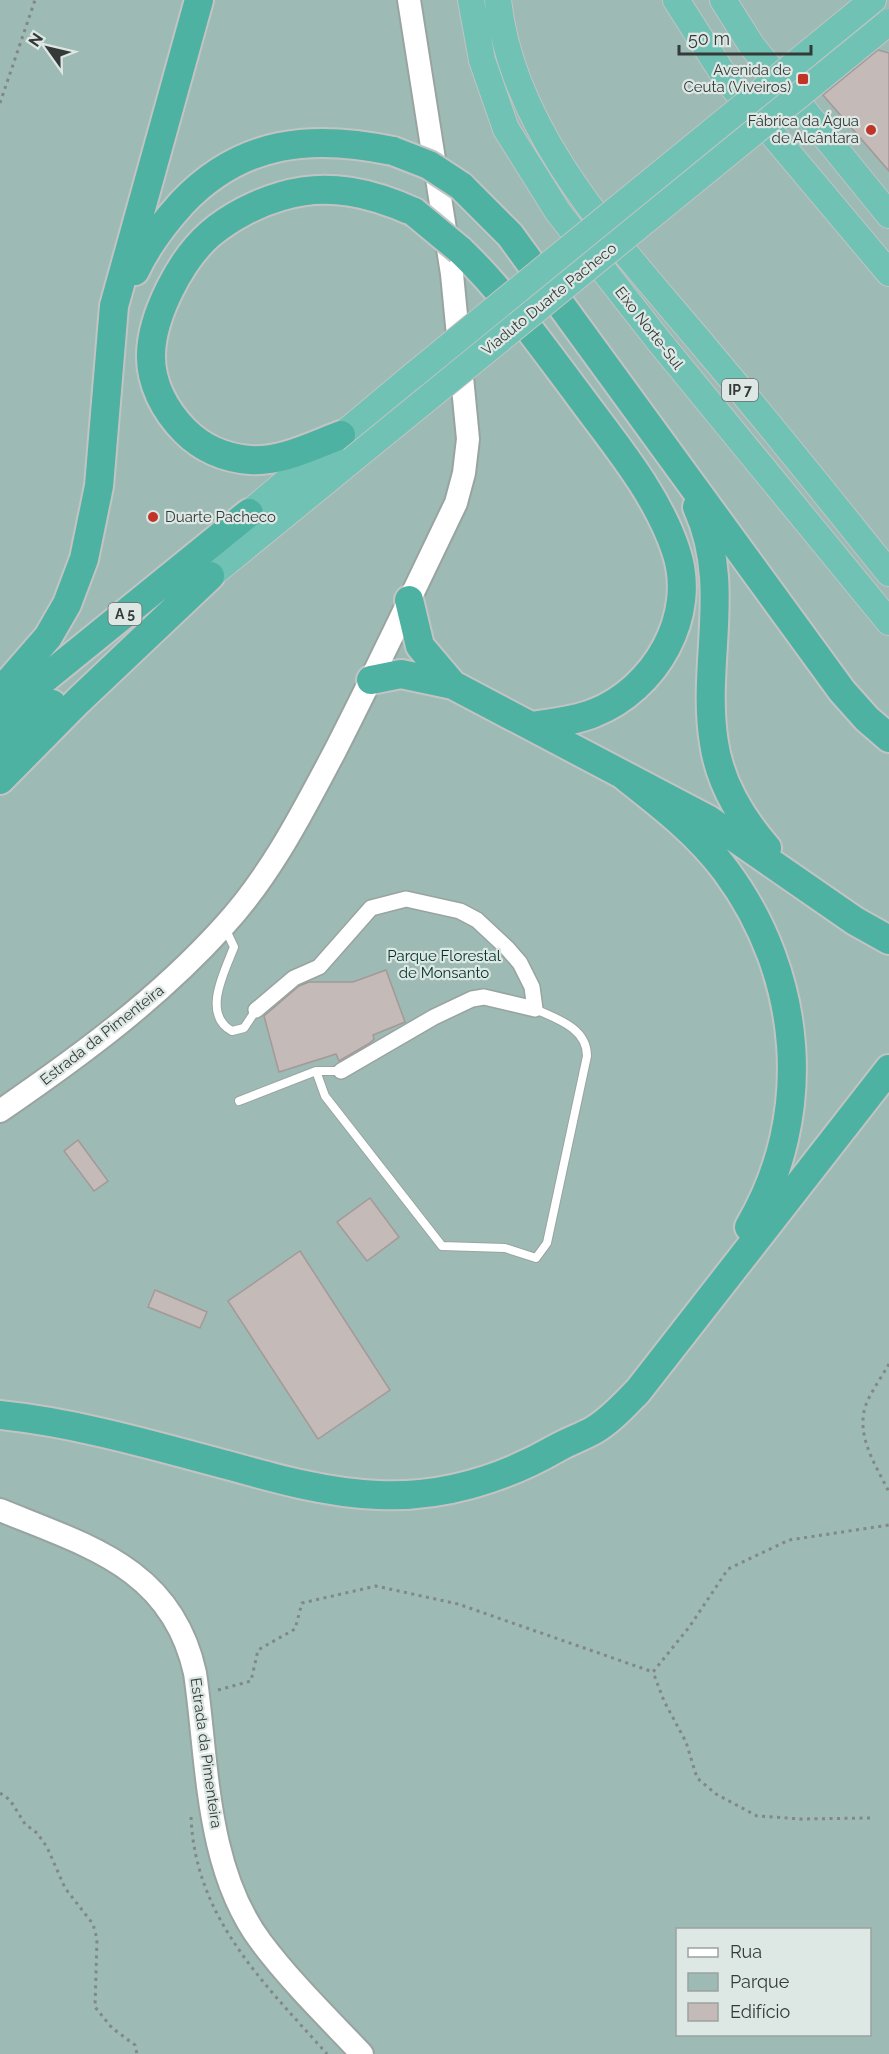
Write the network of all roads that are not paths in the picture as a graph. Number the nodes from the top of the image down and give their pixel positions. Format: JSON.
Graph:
{"nodes":[{"id":1,"x":199,"y":0,"type":"edge"},
{"id":2,"x":409,"y":0,"type":"edge"},
{"id":3,"x":471,"y":0,"type":"edge"},
{"id":4,"x":498,"y":0,"type":"edge"},
{"id":5,"x":676,"y":0,"type":"edge"},
{"id":6,"x":723,"y":0,"type":"edge"},
{"id":7,"x":873,"y":0,"type":"edge"},
{"id":8,"x":889,"y":22,"type":"edge"},
{"id":9,"x":889,"y":215,"type":"edge"},
{"id":10,"x":889,"y":273,"type":"edge"},
{"id":11,"x":107,"y":373,"type":"junction"},
{"id":12,"x":351,"y":438,"type":"junction"},
{"id":13,"x":679,"y":465,"type":"junction"},
{"id":14,"x":249,"y":513,"type":"joint"},
{"id":15,"x":889,"y":573,"type":"edge"},
{"id":16,"x":210,"y":576,"type":"junction"},
{"id":17,"x":409,"y":600,"type":"junction"},
{"id":18,"x":889,"y":622,"type":"edge"},
{"id":19,"x":371,"y":680,"type":"junction"},
{"id":20,"x":453,"y":685,"type":"junction"},
{"id":21,"x":0,"y":692,"type":"edge"},
{"id":22,"x":0,"y":715,"type":"edge"},
{"id":23,"x":532,"y":726,"type":"junction"},
{"id":24,"x":889,"y":738,"type":"edge"},
{"id":25,"x":0,"y":747,"type":"edge"},
{"id":26,"x":623,"y":775,"type":"junction"},
{"id":27,"x":0,"y":780,"type":"edge"},
{"id":28,"x":788,"y":873,"type":"junction"},
{"id":29,"x":224,"y":926,"type":"junction"},
{"id":30,"x":889,"y":940,"type":"edge"},
{"id":31,"x":535,"y":1009,"type":"junction"},
{"id":32,"x":256,"y":1010,"type":"joint"},
{"id":33,"x":889,"y":1069,"type":"edge"},
{"id":34,"x":316,"y":1071,"type":"junction"},
{"id":35,"x":341,"y":1071,"type":"joint"},
{"id":36,"x":239,"y":1101,"type":"dead end"},
{"id":37,"x":0,"y":1111,"type":"edge"},
{"id":38,"x":0,"y":1414,"type":"edge"},
{"id":39,"x":566,"y":1443,"type":"junction"},
{"id":40,"x":0,"y":1510,"type":"edge"},
{"id":41,"x":362,"y":2054,"type":"edge"}],
"edges":[{"from":1,"to":11,"type":"highway"},
{"from":2,"to":17,"type":"main road","name":"Estrada da Pimenteira"},
{"from":3,"to":18,"type":"highway","name":"Eixo Norte-Sul","number":"IP 7"},
{"from":4,"to":15,"type":"highway","name":"Eixo Norte-Sul","number":"IP 7"},
{"from":5,"to":10,"type":"highway"},
{"from":6,"to":9,"type":"highway"},
{"from":7,"to":12,"type":"highway","name":"Viaduto Duarte Pacheco","bridge":true},
{"from":8,"to":12,"type":"highway","name":"Viaduto Duarte Pacheco","bridge":true},
{"from":11,"to":13,"type":"highway","bridge":true},
{"from":11,"to":21,"type":"highway"},
{"from":12,"to":14,"type":"highway","name":"Viaduto Duarte Pacheco"},
{"from":12,"to":16,"type":"highway","name":"Viaduto Duarte Pacheco"},
{"from":12,"to":23,"type":"highway","bridge":true},
{"from":13,"to":24,"type":"highway"},
{"from":13,"to":28,"type":"highway"},
{"from":14,"to":22,"type":"highway","number":"A 5"},
{"from":16,"to":25,"type":"highway","number":"A 5"},
{"from":16,"to":27,"type":"highway"},
{"from":17,"to":19,"type":"main road","name":"Estrada da Pimenteira"},
{"from":17,"to":20,"type":"highway"},
{"from":19,"to":20,"type":"highway"},
{"from":19,"to":29,"type":"main road","name":"Estrada da Pimenteira"},
{"from":20,"to":23,"type":"highway"},
{"from":23,"to":26,"type":"highway"},
{"from":26,"to":28,"type":"highway"},
{"from":26,"to":39,"type":"highway"},
{"from":28,"to":30,"type":"highway"},
{"from":29,"to":32,"type":"lane"},
{"from":29,"to":37,"type":"main road","name":"Estrada da Pimenteira"},
{"from":31,"to":32,"type":"street"},
{"from":31,"to":34,"type":"lane"},
{"from":31,"to":35,"type":"street"},
{"from":33,"to":39,"type":"highway"},
{"from":34,"to":35,"type":"lane"},
{"from":34,"to":36,"type":"lane"},
{"from":38,"to":39,"type":"highway"},
{"from":40,"to":41,"type":"main road","name":"Estrada da Pimenteira"}]}
